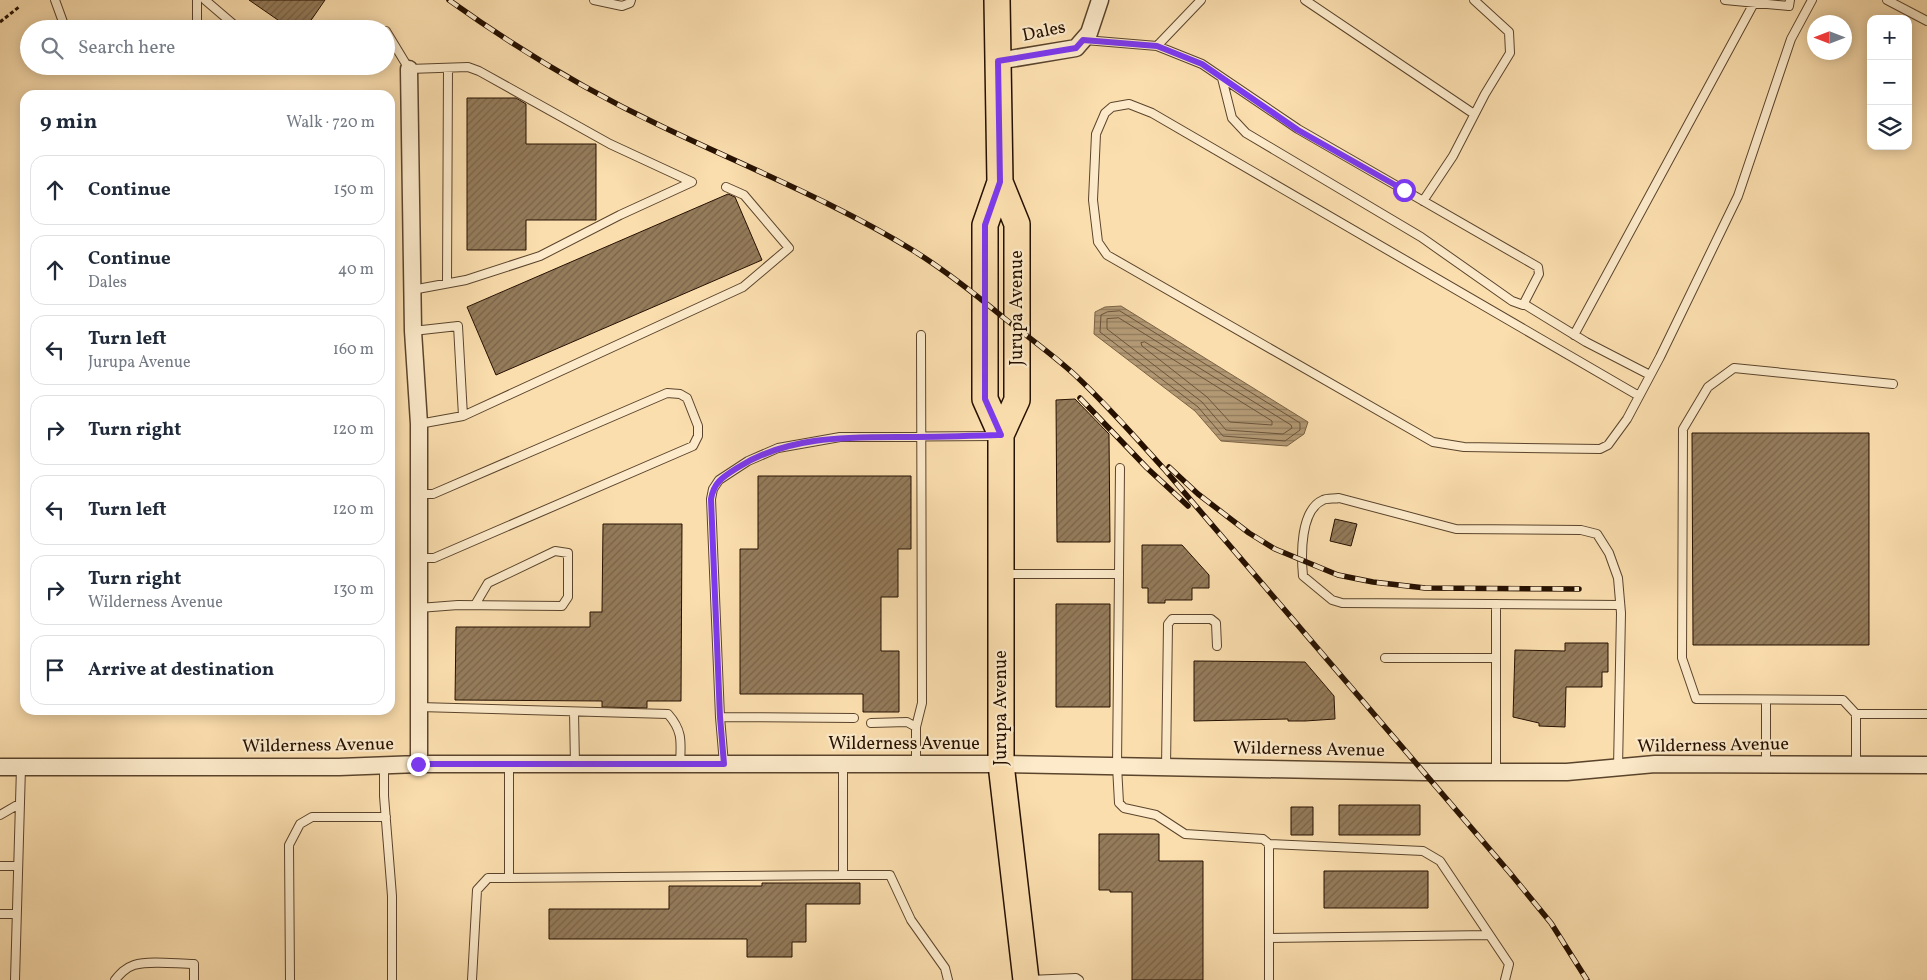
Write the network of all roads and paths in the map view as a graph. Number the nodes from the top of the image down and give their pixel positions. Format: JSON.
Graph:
{"nodes":[{"id":1,"x":55,"y":0,"type":"edge"},
{"id":2,"x":197,"y":0,"type":"edge"},
{"id":3,"x":205,"y":0,"type":"edge"},
{"id":4,"x":594,"y":0,"type":"edge"},
{"id":5,"x":631,"y":0,"type":"edge"},
{"id":6,"x":997,"y":0,"type":"edge"},
{"id":7,"x":1100,"y":0,"type":"edge"},
{"id":8,"x":1201,"y":0,"type":"edge"},
{"id":9,"x":1305,"y":0,"type":"edge"},
{"id":10,"x":1474,"y":0,"type":"edge"},
{"id":11,"x":1725,"y":0,"type":"edge"},
{"id":12,"x":1790,"y":0,"type":"edge"},
{"id":13,"x":1812,"y":0,"type":"edge"},
{"id":14,"x":1886,"y":0,"type":"edge"},
{"id":15,"x":1754,"y":3,"type":"junction"},
{"id":16,"x":19,"y":7,"type":"dead end"},
{"id":17,"x":62,"y":20,"type":"edge"},
{"id":18,"x":197,"y":20,"type":"edge"},
{"id":19,"x":228,"y":20,"type":"edge"},
{"id":20,"x":1927,"y":21,"type":"edge"},
{"id":21,"x":0,"y":22,"type":"edge"},
{"id":22,"x":1083,"y":40,"type":"junction"},
{"id":23,"x":395,"y":46,"type":"edge"},
{"id":24,"x":1157,"y":46,"type":"junction"},
{"id":25,"x":998,"y":61,"type":"junction"},
{"id":26,"x":448,"y":68,"type":"junction"},
{"id":27,"x":409,"y":69,"type":"junction"},
{"id":28,"x":1222,"y":78,"type":"junction"},
{"id":29,"x":1474,"y":114,"type":"junction"},
{"id":30,"x":726,"y":186,"type":"dead end"},
{"id":31,"x":1423,"y":201,"type":"junction"},
{"id":32,"x":447,"y":284,"type":"junction"},
{"id":33,"x":412,"y":290,"type":"junction"},
{"id":34,"x":1524,"y":304,"type":"junction"},
{"id":35,"x":413,"y":331,"type":"junction"},
{"id":36,"x":921,"y":335,"type":"dead end"},
{"id":37,"x":1574,"y":335,"type":"junction"},
{"id":38,"x":1650,"y":375,"type":"junction"},
{"id":39,"x":1893,"y":384,"type":"dead end"},
{"id":40,"x":1639,"y":396,"type":"junction"},
{"id":41,"x":463,"y":416,"type":"junction"},
{"id":42,"x":419,"y":424,"type":"junction"},
{"id":43,"x":1001,"y":435,"type":"junction"},
{"id":44,"x":922,"y":437,"type":"junction"},
{"id":45,"x":1120,"y":468,"type":"dead end"},
{"id":46,"x":419,"y":494,"type":"junction"},
{"id":47,"x":419,"y":558,"type":"junction"},
{"id":48,"x":1001,"y":574,"type":"junction"},
{"id":49,"x":1119,"y":574,"type":"junction"},
{"id":50,"x":1496,"y":604,"type":"junction"},
{"id":51,"x":475,"y":605,"type":"junction"},
{"id":52,"x":1620,"y":605,"type":"junction"},
{"id":53,"x":419,"y":608,"type":"junction"},
{"id":54,"x":1217,"y":646,"type":"dead end"},
{"id":55,"x":1385,"y":658,"type":"dead end"},
{"id":56,"x":1496,"y":658,"type":"junction"},
{"id":57,"x":1766,"y":700,"type":"junction"},
{"id":58,"x":418,"y":707,"type":"junction"},
{"id":59,"x":574,"y":712,"type":"junction"},
{"id":60,"x":1856,"y":714,"type":"junction"},
{"id":61,"x":1927,"y":714,"type":"edge"},
{"id":62,"x":720,"y":717,"type":"junction"},
{"id":63,"x":854,"y":718,"type":"dead end"},
{"id":64,"x":871,"y":723,"type":"dead end"},
{"id":65,"x":916,"y":727,"type":"junction"},
{"id":66,"x":418,"y":764,"type":"junction"},
{"id":67,"x":509,"y":764,"type":"junction"},
{"id":68,"x":575,"y":764,"type":"junction"},
{"id":69,"x":680,"y":764,"type":"junction"},
{"id":70,"x":724,"y":764,"type":"junction"},
{"id":71,"x":843,"y":764,"type":"junction"},
{"id":72,"x":916,"y":764,"type":"junction"},
{"id":73,"x":1001,"y":764,"type":"junction"},
{"id":74,"x":384,"y":765,"type":"junction"},
{"id":75,"x":1766,"y":765,"type":"junction"},
{"id":76,"x":1856,"y":765,"type":"junction"},
{"id":77,"x":1927,"y":765,"type":"edge"},
{"id":78,"x":1117,"y":766,"type":"junction"},
{"id":79,"x":0,"y":767,"type":"edge"},
{"id":80,"x":21,"y":767,"type":"junction"},
{"id":81,"x":1166,"y":768,"type":"junction"},
{"id":82,"x":1618,"y":768,"type":"junction"},
{"id":83,"x":1496,"y":772,"type":"junction"},
{"id":84,"x":19,"y":804,"type":"junction"},
{"id":85,"x":0,"y":815,"type":"edge"},
{"id":86,"x":386,"y":817,"type":"junction"},
{"id":87,"x":1268,"y":844,"type":"junction"},
{"id":88,"x":0,"y":866,"type":"edge"},
{"id":89,"x":18,"y":866,"type":"junction"},
{"id":90,"x":843,"y":875,"type":"junction"},
{"id":91,"x":509,"y":878,"type":"junction"},
{"id":92,"x":0,"y":914,"type":"edge"},
{"id":93,"x":16,"y":914,"type":"junction"},
{"id":94,"x":1489,"y":935,"type":"junction"},
{"id":95,"x":1269,"y":938,"type":"junction"},
{"id":96,"x":15,"y":980,"type":"edge"},
{"id":97,"x":115,"y":980,"type":"edge"},
{"id":98,"x":194,"y":980,"type":"edge"},
{"id":99,"x":290,"y":980,"type":"edge"},
{"id":100,"x":392,"y":980,"type":"edge"},
{"id":101,"x":472,"y":980,"type":"edge"},
{"id":102,"x":948,"y":980,"type":"edge"},
{"id":103,"x":1026,"y":980,"type":"edge"},
{"id":104,"x":1079,"y":980,"type":"edge"},
{"id":105,"x":1269,"y":980,"type":"edge"},
{"id":106,"x":1505,"y":980,"type":"edge"}],
"edges":[{"from":1,"to":17,"type":"lane"},
{"from":2,"to":18,"type":"lane"},
{"from":3,"to":19,"type":"lane"},
{"from":4,"to":5,"type":"lane"},
{"from":6,"to":25,"type":"main road","name":"Jurupa Avenue"},
{"from":7,"to":22,"type":"street","name":"Dales"},
{"from":8,"to":24,"type":"lane"},
{"from":9,"to":29,"type":"lane"},
{"from":10,"to":29,"type":"lane"},
{"from":11,"to":15,"type":"lane"},
{"from":12,"to":15,"type":"lane"},
{"from":13,"to":38,"type":"lane"},
{"from":14,"to":20,"type":"lane"},
{"from":15,"to":37,"type":"lane"},
{"from":16,"to":21,"type":"path"},
{"from":22,"to":24,"type":"lane"},
{"from":22,"to":25,"type":"street","name":"Dales"},
{"from":23,"to":27,"type":"lane"},
{"from":24,"to":28,"type":"lane"},
{"from":25,"to":43,"type":"main road","name":"Jurupa Avenue"},
{"from":26,"to":27,"type":"lane"},
{"from":26,"to":32,"type":"lane"},
{"from":26,"to":32,"type":"lane"},
{"from":27,"to":33,"type":"street"},
{"from":28,"to":31,"type":"lane"},
{"from":28,"to":34,"type":"lane"},
{"from":29,"to":31,"type":"lane"},
{"from":30,"to":41,"type":"lane"},
{"from":31,"to":34,"type":"lane"},
{"from":32,"to":33,"type":"lane"},
{"from":33,"to":35,"type":"street"},
{"from":34,"to":37,"type":"lane"},
{"from":35,"to":41,"type":"lane"},
{"from":35,"to":42,"type":"street"},
{"from":36,"to":44,"type":"lane"},
{"from":37,"to":38,"type":"lane"},
{"from":38,"to":40,"type":"lane"},
{"from":39,"to":57,"type":"lane"},
{"from":40,"to":40,"type":"lane"},
{"from":41,"to":42,"type":"lane"},
{"from":42,"to":46,"type":"street"},
{"from":43,"to":44,"type":"lane"},
{"from":43,"to":48,"type":"main road","name":"Jurupa Avenue"},
{"from":44,"to":62,"type":"lane"},
{"from":44,"to":65,"type":"lane"},
{"from":45,"to":49,"type":"lane"},
{"from":46,"to":47,"type":"street"},
{"from":46,"to":47,"type":"lane"},
{"from":47,"to":53,"type":"street"},
{"from":48,"to":49,"type":"lane"},
{"from":48,"to":73,"type":"main road","name":"Jurupa Avenue"},
{"from":49,"to":78,"type":"lane"},
{"from":50,"to":52,"type":"lane"},
{"from":50,"to":52,"type":"lane"},
{"from":50,"to":56,"type":"lane"},
{"from":51,"to":51,"type":"lane"},
{"from":51,"to":53,"type":"lane"},
{"from":52,"to":82,"type":"lane"},
{"from":53,"to":58,"type":"street"},
{"from":54,"to":81,"type":"lane"},
{"from":55,"to":56,"type":"lane"},
{"from":56,"to":83,"type":"lane"},
{"from":57,"to":60,"type":"lane"},
{"from":57,"to":75,"type":"lane"},
{"from":58,"to":59,"type":"lane"},
{"from":58,"to":66,"type":"street"},
{"from":59,"to":68,"type":"lane"},
{"from":59,"to":69,"type":"lane"},
{"from":60,"to":61,"type":"lane"},
{"from":60,"to":76,"type":"lane"},
{"from":62,"to":63,"type":"lane"},
{"from":62,"to":70,"type":"lane"},
{"from":64,"to":65,"type":"lane"},
{"from":65,"to":72,"type":"lane"},
{"from":66,"to":67,"type":"street","name":"Wilderness Avenue"},
{"from":66,"to":74,"type":"street","name":"Wilderness Avenue"},
{"from":67,"to":68,"type":"street","name":"Wilderness Avenue"},
{"from":67,"to":91,"type":"lane"},
{"from":68,"to":69,"type":"street","name":"Wilderness Avenue"},
{"from":69,"to":70,"type":"street","name":"Wilderness Avenue"},
{"from":70,"to":71,"type":"street","name":"Wilderness Avenue"},
{"from":71,"to":72,"type":"street","name":"Wilderness Avenue"},
{"from":71,"to":90,"type":"lane"},
{"from":72,"to":73,"type":"street","name":"Wilderness Avenue"},
{"from":73,"to":78,"type":"street","name":"Wilderness Avenue"},
{"from":73,"to":103,"type":"main road","name":"Jurupa Avenue"},
{"from":74,"to":80,"type":"street","name":"Wilderness Avenue"},
{"from":74,"to":86,"type":"lane"},
{"from":75,"to":76,"type":"street","name":"Wilderness Avenue"},
{"from":75,"to":82,"type":"street","name":"Wilderness Avenue"},
{"from":76,"to":77,"type":"street","name":"Wilderness Avenue"},
{"from":78,"to":81,"type":"street","name":"Wilderness Avenue"},
{"from":78,"to":87,"type":"lane"},
{"from":79,"to":80,"type":"street","name":"Wilderness Avenue"},
{"from":80,"to":84,"type":"lane"},
{"from":81,"to":83,"type":"street","name":"Wilderness Avenue"},
{"from":82,"to":83,"type":"street","name":"Wilderness Avenue"},
{"from":84,"to":85,"type":"lane"},
{"from":84,"to":89,"type":"lane"},
{"from":86,"to":99,"type":"lane"},
{"from":86,"to":100,"type":"lane"},
{"from":87,"to":94,"type":"lane"},
{"from":87,"to":95,"type":"lane"},
{"from":88,"to":89,"type":"lane"},
{"from":89,"to":93,"type":"lane"},
{"from":90,"to":91,"type":"lane"},
{"from":90,"to":102,"type":"lane"},
{"from":91,"to":101,"type":"lane"},
{"from":92,"to":93,"type":"lane"},
{"from":93,"to":96,"type":"lane"},
{"from":94,"to":95,"type":"lane"},
{"from":94,"to":106,"type":"lane"},
{"from":95,"to":105,"type":"lane"},
{"from":97,"to":98,"type":"lane"},
{"from":103,"to":104,"type":"lane"}]}
